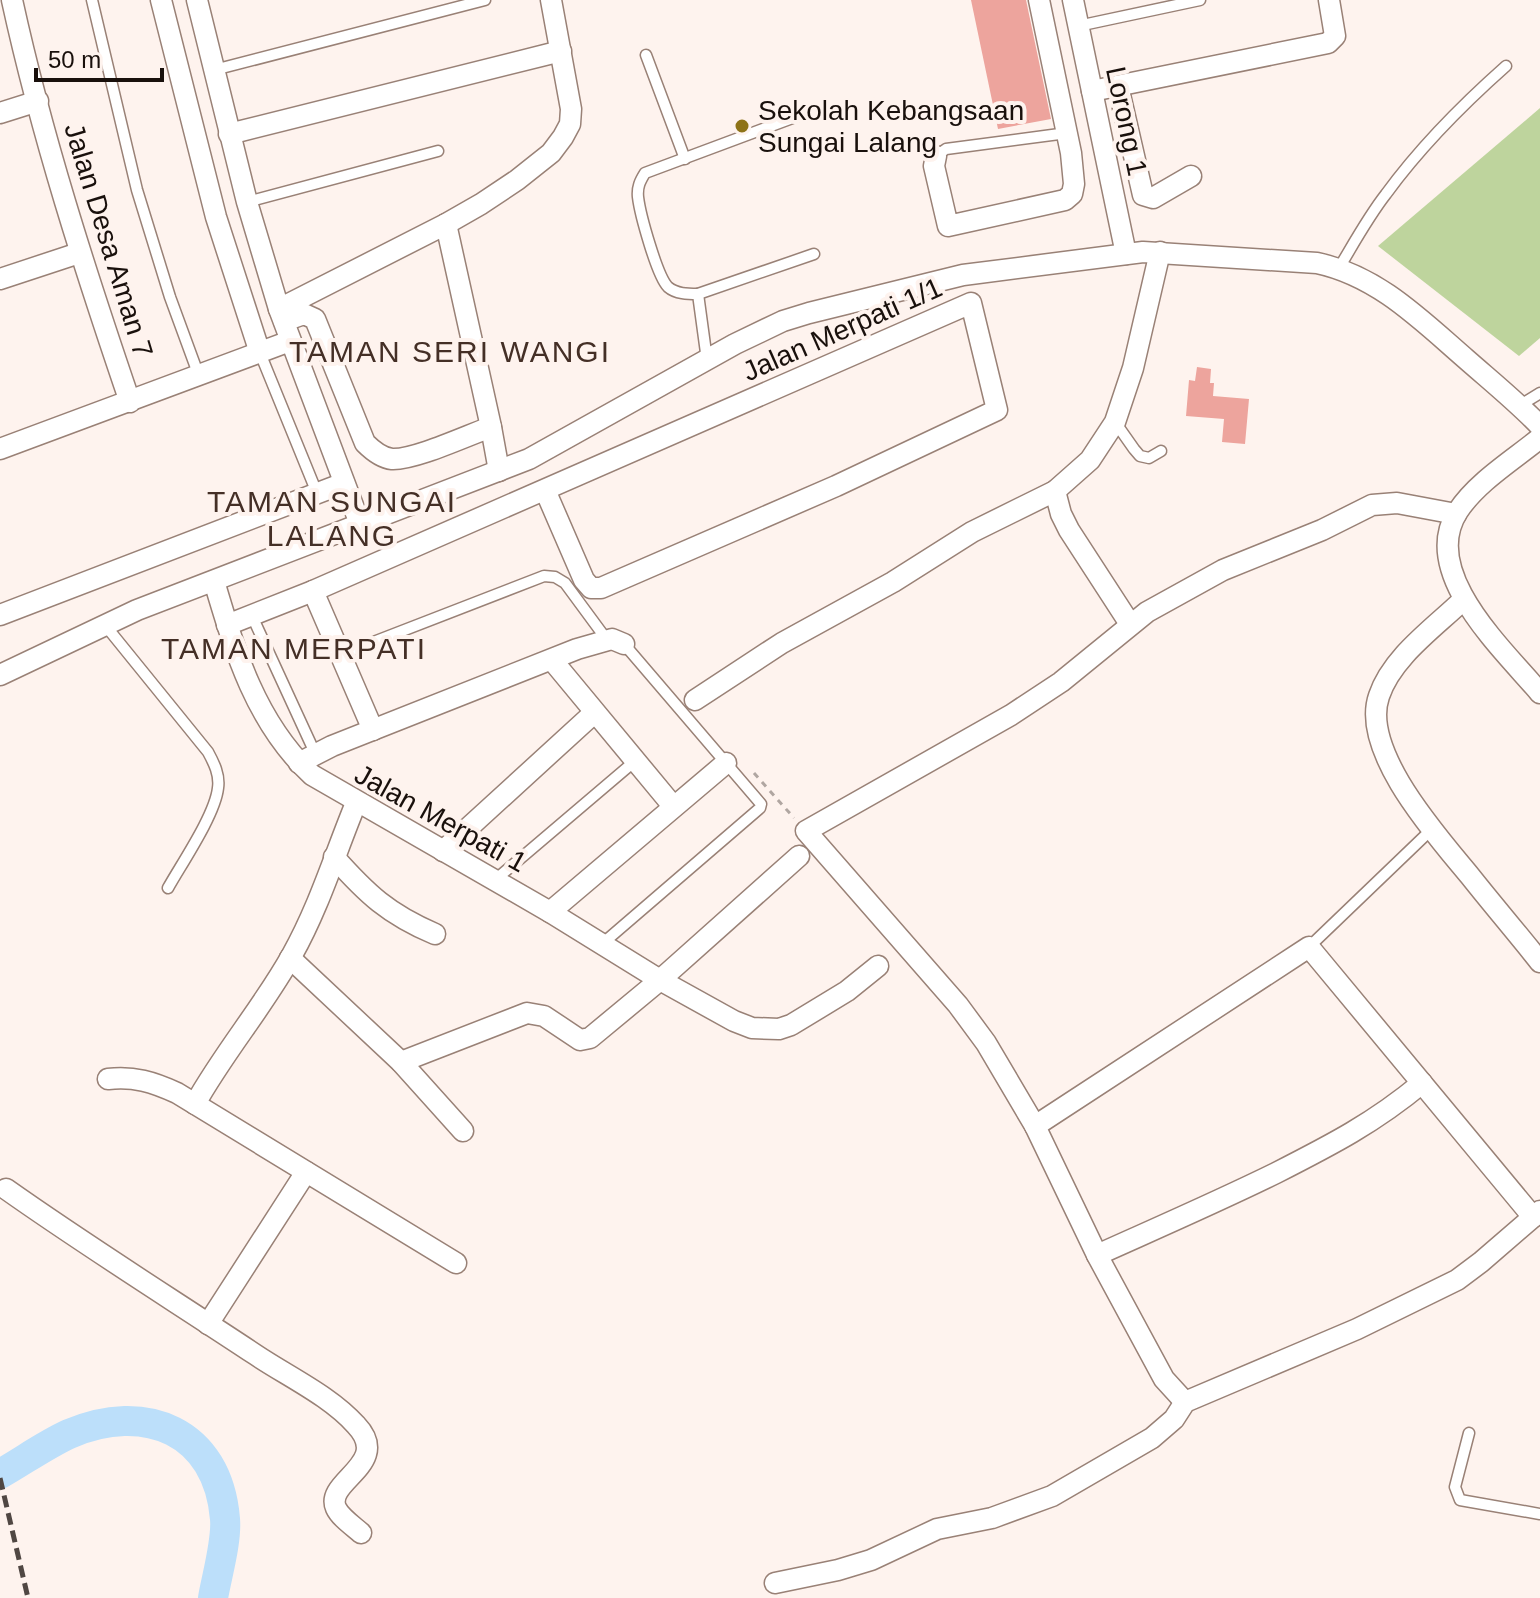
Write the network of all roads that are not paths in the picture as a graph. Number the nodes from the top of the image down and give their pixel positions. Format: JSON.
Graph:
{"nodes":[{"id":1,"x":12,"y":0,"type":"edge"},
{"id":2,"x":92,"y":0,"type":"edge"},
{"id":3,"x":161,"y":0,"type":"edge"},
{"id":4,"x":198,"y":0,"type":"edge"},
{"id":5,"x":485,"y":0,"type":"edge"},
{"id":6,"x":551,"y":0,"type":"edge"},
{"id":7,"x":1039,"y":0,"type":"edge"},
{"id":8,"x":1073,"y":0,"type":"edge"},
{"id":9,"x":1200,"y":0,"type":"edge"},
{"id":10,"x":1329,"y":0,"type":"edge"},
{"id":11,"x":1078,"y":26,"type":"junction"},
{"id":12,"x":561,"y":51,"type":"junction"},
{"id":13,"x":646,"y":55,"type":"dead end"},
{"id":14,"x":1506,"y":66,"type":"dead end"},
{"id":15,"x":214,"y":70,"type":"junction"},
{"id":16,"x":1118,"y":86,"type":"junction"},
{"id":17,"x":1092,"y":91,"type":"junction"},
{"id":18,"x":38,"y":101,"type":"junction"},
{"id":19,"x":814,"y":110,"type":"dead end"},
{"id":20,"x":0,"y":113,"type":"edge"},
{"id":21,"x":229,"y":134,"type":"junction"},
{"id":22,"x":1069,"y":143,"type":"junction"},
{"id":23,"x":1103,"y":145,"type":"junction"},
{"id":24,"x":438,"y":151,"type":"dead end"},
{"id":25,"x":936,"y":156,"type":"joint"},
{"id":26,"x":685,"y":159,"type":"junction"},
{"id":27,"x":1191,"y":176,"type":"dead end"},
{"id":28,"x":247,"y":202,"type":"junction"},
{"id":29,"x":446,"y":224,"type":"junction"},
{"id":30,"x":1160,"y":252,"type":"junction"},
{"id":31,"x":79,"y":253,"type":"junction"},
{"id":32,"x":814,"y":254,"type":"dead end"},
{"id":33,"x":1126,"y":254,"type":"junction"},
{"id":34,"x":1339,"y":268,"type":"junction"},
{"id":35,"x":963,"y":275,"type":"junction"},
{"id":36,"x":0,"y":279,"type":"edge"},
{"id":37,"x":698,"y":294,"type":"junction"},
{"id":38,"x":971,"y":303,"type":"junction"},
{"id":39,"x":285,"y":323,"type":"junction"},
{"id":40,"x":260,"y":353,"type":"junction"},
{"id":41,"x":707,"y":360,"type":"junction"},
{"id":42,"x":199,"y":376,"type":"junction"},
{"id":43,"x":1540,"y":393,"type":"edge"},
{"id":44,"x":130,"y":402,"type":"junction"},
{"id":45,"x":1519,"y":406,"type":"junction"},
{"id":46,"x":1115,"y":422,"type":"junction"},
{"id":47,"x":1540,"y":426,"type":"edge"},
{"id":48,"x":491,"y":427,"type":"junction"},
{"id":49,"x":1540,"y":438,"type":"edge"},
{"id":50,"x":0,"y":449,"type":"edge"},
{"id":51,"x":1161,"y":451,"type":"dead end"},
{"id":52,"x":499,"y":471,"type":"junction"},
{"id":53,"x":344,"y":483,"type":"junction"},
{"id":54,"x":545,"y":490,"type":"junction"},
{"id":55,"x":1055,"y":491,"type":"junction"},
{"id":56,"x":317,"y":493,"type":"junction"},
{"id":57,"x":1456,"y":514,"type":"junction"},
{"id":58,"x":360,"y":524,"type":"junction"},
{"id":59,"x":214,"y":581,"type":"junction"},
{"id":60,"x":313,"y":591,"type":"junction"},
{"id":61,"x":1463,"y":600,"type":"junction"},
{"id":62,"x":0,"y":615,"type":"edge"},
{"id":63,"x":252,"y":616,"type":"junction"},
{"id":64,"x":104,"y":624,"type":"junction"},
{"id":65,"x":1130,"y":624,"type":"junction"},
{"id":66,"x":227,"y":625,"type":"junction"},
{"id":67,"x":616,"y":641,"type":"junction"},
{"id":68,"x":340,"y":655,"type":"junction"},
{"id":69,"x":552,"y":660,"type":"junction"},
{"id":70,"x":0,"y":675,"type":"edge"},
{"id":71,"x":1540,"y":693,"type":"edge"},
{"id":72,"x":695,"y":700,"type":"dead end"},
{"id":73,"x":594,"y":713,"type":"junction"},
{"id":74,"x":373,"y":730,"type":"junction"},
{"id":75,"x":307,"y":758,"type":"junction"},
{"id":76,"x":635,"y":761,"type":"junction"},
{"id":77,"x":726,"y":763,"type":"junction"},
{"id":78,"x":356,"y":803,"type":"junction"},
{"id":79,"x":673,"y":806,"type":"junction"},
{"id":80,"x":1432,"y":829,"type":"junction"},
{"id":81,"x":443,"y":851,"type":"junction"},
{"id":82,"x":799,"y":856,"type":"dead end"},
{"id":83,"x":334,"y":857,"type":"junction"},
{"id":84,"x":495,"y":880,"type":"junction"},
{"id":85,"x":168,"y":888,"type":"dead end"},
{"id":86,"x":550,"y":912,"type":"junction"},
{"id":87,"x":435,"y":934,"type":"dead end"},
{"id":88,"x":602,"y":944,"type":"junction"},
{"id":89,"x":1309,"y":947,"type":"junction"},
{"id":90,"x":290,"y":958,"type":"junction"},
{"id":91,"x":1540,"y":962,"type":"edge"},
{"id":92,"x":878,"y":966,"type":"dead end"},
{"id":93,"x":660,"y":980,"type":"junction"},
{"id":94,"x":401,"y":1062,"type":"junction"},
{"id":95,"x":108,"y":1079,"type":"dead end"},
{"id":96,"x":1422,"y":1083,"type":"junction"},
{"id":97,"x":195,"y":1104,"type":"junction"},
{"id":98,"x":1035,"y":1126,"type":"junction"},
{"id":99,"x":463,"y":1131,"type":"dead end"},
{"id":100,"x":306,"y":1172,"type":"junction"},
{"id":101,"x":6,"y":1189,"type":"dead end"},
{"id":102,"x":1536,"y":1214,"type":"edge"},
{"id":103,"x":1097,"y":1255,"type":"junction"},
{"id":104,"x":456,"y":1263,"type":"dead end"},
{"id":105,"x":208,"y":1324,"type":"junction"},
{"id":106,"x":1185,"y":1402,"type":"junction"},
{"id":107,"x":1469,"y":1433,"type":"dead end"},
{"id":108,"x":1540,"y":1514,"type":"edge"},
{"id":109,"x":361,"y":1533,"type":"dead end"},
{"id":110,"x":775,"y":1583,"type":"dead end"}],
"edges":[{"from":1,"to":18,"type":"street","name":"Jalan Desa Aman 7"},
{"from":2,"to":42,"type":"lane"},
{"from":3,"to":40,"type":"street"},
{"from":4,"to":15,"type":"street"},
{"from":5,"to":15,"type":"lane"},
{"from":6,"to":12,"type":"street"},
{"from":7,"to":22,"type":"street"},
{"from":8,"to":11,"type":"street","name":"Lorong 1"},
{"from":9,"to":11,"type":"lane"},
{"from":10,"to":16,"type":"street"},
{"from":11,"to":17,"type":"street","name":"Lorong 1"},
{"from":12,"to":21,"type":"street"},
{"from":12,"to":29,"type":"street"},
{"from":13,"to":26,"type":"lane"},
{"from":14,"to":34,"type":"lane"},
{"from":15,"to":21,"type":"street"},
{"from":16,"to":17,"type":"street"},
{"from":16,"to":27,"type":"street"},
{"from":17,"to":23,"type":"street","name":"Lorong 1"},
{"from":18,"to":20,"type":"street"},
{"from":18,"to":31,"type":"street","name":"Jalan Desa Aman 7"},
{"from":19,"to":26,"type":"lane"},
{"from":21,"to":28,"type":"street"},
{"from":22,"to":23,"type":"street"},
{"from":22,"to":25,"type":"lane"},
{"from":22,"to":25,"type":"street"},
{"from":23,"to":33,"type":"street","name":"Lorong 1"},
{"from":24,"to":28,"type":"lane"},
{"from":26,"to":37,"type":"lane"},
{"from":28,"to":39,"type":"street"},
{"from":29,"to":39,"type":"street"},
{"from":29,"to":48,"type":"street"},
{"from":30,"to":33,"type":"street"},
{"from":30,"to":34,"type":"street"},
{"from":30,"to":46,"type":"street"},
{"from":31,"to":36,"type":"street"},
{"from":31,"to":44,"type":"street","name":"Jalan Desa Aman 7"},
{"from":32,"to":37,"type":"lane"},
{"from":33,"to":35,"type":"street"},
{"from":34,"to":45,"type":"street"},
{"from":35,"to":38,"type":"street"},
{"from":35,"to":41,"type":"street"},
{"from":37,"to":41,"type":"lane"},
{"from":38,"to":54,"type":"street","name":"Jalan Merpati 1/1"},
{"from":38,"to":54,"type":"street","name":"Jalan Merpati 1/1"},
{"from":39,"to":40,"type":"street"},
{"from":39,"to":48,"type":"street"},
{"from":39,"to":53,"type":"street"},
{"from":40,"to":42,"type":"street"},
{"from":40,"to":56,"type":"lane"},
{"from":41,"to":52,"type":"street"},
{"from":42,"to":44,"type":"street"},
{"from":43,"to":45,"type":"lane"},
{"from":44,"to":50,"type":"street"},
{"from":45,"to":47,"type":"street"},
{"from":46,"to":51,"type":"lane"},
{"from":46,"to":55,"type":"street"},
{"from":48,"to":52,"type":"street"},
{"from":49,"to":57,"type":"street"},
{"from":52,"to":58,"type":"street"},
{"from":53,"to":56,"type":"street"},
{"from":53,"to":58,"type":"street"},
{"from":54,"to":60,"type":"street","name":"Jalan Merpati 1/1"},
{"from":55,"to":65,"type":"street"},
{"from":55,"to":72,"type":"street"},
{"from":56,"to":62,"type":"street"},
{"from":57,"to":61,"type":"street"},
{"from":57,"to":65,"type":"street"},
{"from":58,"to":59,"type":"street"},
{"from":59,"to":64,"type":"street"},
{"from":59,"to":66,"type":"street","name":"Jalan Merpati 1"},
{"from":60,"to":63,"type":"street","name":"Jalan Merpati 1/1"},
{"from":60,"to":68,"type":"street"},
{"from":61,"to":71,"type":"street"},
{"from":61,"to":80,"type":"street"},
{"from":63,"to":66,"type":"street","name":"Jalan Merpati 1/1"},
{"from":63,"to":75,"type":"lane"},
{"from":64,"to":70,"type":"street"},
{"from":64,"to":85,"type":"lane"},
{"from":65,"to":98,"type":"street"},
{"from":66,"to":75,"type":"street","name":"Jalan Merpati 1"},
{"from":67,"to":68,"type":"lane"},
{"from":67,"to":69,"type":"street"},
{"from":67,"to":77,"type":"lane"},
{"from":68,"to":74,"type":"street"},
{"from":69,"to":73,"type":"street"},
{"from":69,"to":74,"type":"street"},
{"from":73,"to":76,"type":"street"},
{"from":73,"to":81,"type":"street"},
{"from":74,"to":75,"type":"street"},
{"from":75,"to":78,"type":"street","name":"Jalan Merpati 1"},
{"from":76,"to":79,"type":"street"},
{"from":76,"to":84,"type":"lane"},
{"from":77,"to":79,"type":"street"},
{"from":77,"to":88,"type":"lane"},
{"from":78,"to":81,"type":"street","name":"Jalan Merpati 1"},
{"from":78,"to":83,"type":"street"},
{"from":79,"to":86,"type":"street"},
{"from":80,"to":89,"type":"lane"},
{"from":80,"to":91,"type":"street"},
{"from":81,"to":84,"type":"street","name":"Jalan Merpati 1"},
{"from":82,"to":93,"type":"street"},
{"from":83,"to":87,"type":"street"},
{"from":83,"to":90,"type":"street"},
{"from":84,"to":86,"type":"street","name":"Jalan Merpati 1"},
{"from":86,"to":88,"type":"street","name":"Jalan Merpati 1"},
{"from":88,"to":93,"type":"street","name":"Jalan Merpati 1"},
{"from":89,"to":96,"type":"street"},
{"from":89,"to":98,"type":"street"},
{"from":90,"to":94,"type":"street"},
{"from":90,"to":97,"type":"street"},
{"from":92,"to":93,"type":"street","name":"Jalan Merpati 1"},
{"from":93,"to":94,"type":"street"},
{"from":94,"to":99,"type":"street"},
{"from":95,"to":97,"type":"street"},
{"from":96,"to":102,"type":"street"},
{"from":96,"to":103,"type":"street"},
{"from":97,"to":100,"type":"street"},
{"from":98,"to":103,"type":"street"},
{"from":100,"to":104,"type":"street"},
{"from":100,"to":105,"type":"street"},
{"from":101,"to":105,"type":"street"},
{"from":102,"to":106,"type":"street"},
{"from":103,"to":106,"type":"street"},
{"from":105,"to":109,"type":"street"},
{"from":106,"to":110,"type":"street"},
{"from":107,"to":108,"type":"lane"}]}
